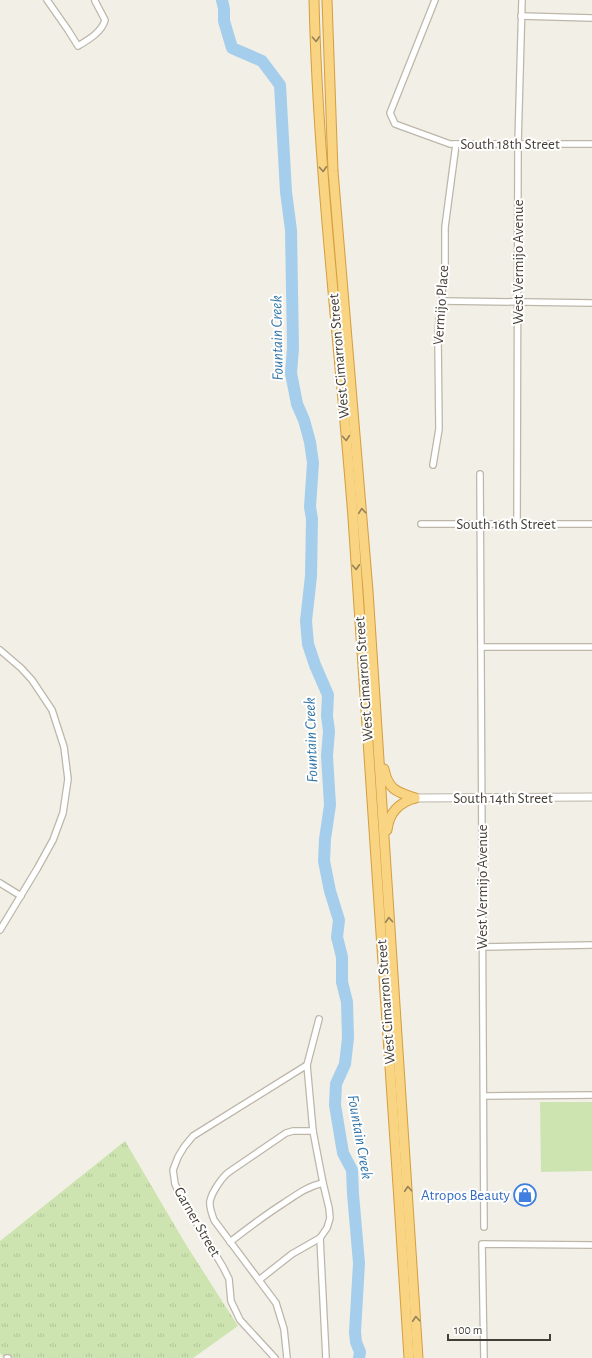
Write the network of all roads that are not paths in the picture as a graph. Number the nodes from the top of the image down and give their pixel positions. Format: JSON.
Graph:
{"nodes":[{"id":1,"x":47,"y":0,"type":"edge"},
{"id":2,"x":314,"y":0,"type":"edge"},
{"id":3,"x":327,"y":0,"type":"edge"},
{"id":4,"x":435,"y":0,"type":"edge"},
{"id":5,"x":522,"y":0,"type":"edge"},
{"id":6,"x":94,"y":1,"type":"dead end"},
{"id":7,"x":521,"y":16,"type":"junction"},
{"id":8,"x":592,"y":18,"type":"edge"},
{"id":9,"x":456,"y":144,"type":"junction"},
{"id":10,"x":518,"y":144,"type":"junction"},
{"id":11,"x":592,"y":144,"type":"edge"},
{"id":12,"x":443,"y":301,"type":"junction"},
{"id":13,"x":518,"y":303,"type":"junction"},
{"id":14,"x":592,"y":304,"type":"edge"},
{"id":15,"x":433,"y":465,"type":"dead end"},
{"id":16,"x":480,"y":474,"type":"dead end"},
{"id":17,"x":480,"y":523,"type":"junction"},
{"id":18,"x":421,"y":524,"type":"dead end"},
{"id":19,"x":517,"y":524,"type":"junction"},
{"id":20,"x":592,"y":524,"type":"edge"},
{"id":21,"x":481,"y":647,"type":"junction"},
{"id":22,"x":592,"y":647,"type":"edge"},
{"id":23,"x":0,"y":650,"type":"edge"},
{"id":24,"x":377,"y":726,"type":"junction"},
{"id":25,"x":592,"y":797,"type":"edge"},
{"id":26,"x":415,"y":798,"type":"junction"},
{"id":27,"x":482,"y":799,"type":"junction"},
{"id":28,"x":386,"y":867,"type":"junction"},
{"id":29,"x":0,"y":883,"type":"edge"},
{"id":30,"x":21,"y":896,"type":"junction"},
{"id":31,"x":0,"y":930,"type":"edge"},
{"id":32,"x":592,"y":945,"type":"edge"},
{"id":33,"x":483,"y":947,"type":"junction"},
{"id":34,"x":319,"y":1019,"type":"dead end"},
{"id":35,"x":307,"y":1065,"type":"junction"},
{"id":36,"x":592,"y":1095,"type":"edge"},
{"id":37,"x":484,"y":1096,"type":"junction"},
{"id":38,"x":313,"y":1131,"type":"junction"},
{"id":39,"x":323,"y":1183,"type":"junction"},
{"id":40,"x":484,"y":1227,"type":"dead end"},
{"id":41,"x":320,"y":1238,"type":"junction"},
{"id":42,"x":230,"y":1242,"type":"junction"},
{"id":43,"x":592,"y":1245,"type":"edge"},
{"id":44,"x":259,"y":1280,"type":"junction"},
{"id":45,"x":275,"y":1358,"type":"edge"},
{"id":46,"x":287,"y":1358,"type":"edge"},
{"id":47,"x":326,"y":1358,"type":"edge"},
{"id":48,"x":409,"y":1358,"type":"edge"},
{"id":49,"x":418,"y":1358,"type":"edge"},
{"id":50,"x":484,"y":1358,"type":"edge"}],
"edges":[{"from":1,"to":6,"type":"street"},
{"from":2,"to":48,"type":"highway","name":"West Cimarron Street","one_way":true},
{"from":24,"to":3,"type":"highway","name":"West Cimarron Street","one_way":true},
{"from":4,"to":9,"type":"street","name":"South 18th Street"},
{"from":5,"to":7,"type":"street","name":"West Vermijo Avenue"},
{"from":7,"to":8,"type":"street"},
{"from":7,"to":10,"type":"street","name":"West Vermijo Avenue"},
{"from":9,"to":10,"type":"street","name":"South 18th Street"},
{"from":9,"to":12,"type":"street","name":"Vermijo Place"},
{"from":10,"to":11,"type":"street","name":"South 18th Street"},
{"from":10,"to":13,"type":"street","name":"West Vermijo Avenue"},
{"from":12,"to":13,"type":"street"},
{"from":12,"to":15,"type":"street","name":"Vermijo Place"},
{"from":13,"to":14,"type":"street"},
{"from":13,"to":19,"type":"street","name":"West Vermijo Avenue"},
{"from":16,"to":17,"type":"street","name":"West Vermijo Avenue"},
{"from":17,"to":18,"type":"street","name":"South 16th Street"},
{"from":17,"to":19,"type":"street","name":"South 16th Street"},
{"from":17,"to":21,"type":"street","name":"West Vermijo Avenue"},
{"from":19,"to":20,"type":"street","name":"South 16th Street"},
{"from":21,"to":22,"type":"street"},
{"from":21,"to":27,"type":"street","name":"West Vermijo Avenue"},
{"from":23,"to":30,"type":"street"},
{"from":24,"to":26,"type":"highway"},
{"from":24,"to":28,"type":"highway","name":"West Cimarron Street"},
{"from":25,"to":27,"type":"street","name":"South 14th Street"},
{"from":26,"to":27,"type":"street","name":"South 14th Street"},
{"from":26,"to":28,"type":"highway"},
{"from":27,"to":33,"type":"street","name":"West Vermijo Avenue"},
{"from":49,"to":28,"type":"highway","name":"West Cimarron Street","one_way":true},
{"from":29,"to":30,"type":"street"},
{"from":30,"to":31,"type":"street"},
{"from":32,"to":33,"type":"street"},
{"from":33,"to":37,"type":"street","name":"West Vermijo Avenue"},
{"from":34,"to":35,"type":"street"},
{"from":35,"to":38,"type":"street"},
{"from":35,"to":45,"type":"street","name":"Garner Street"},
{"from":36,"to":37,"type":"street"},
{"from":37,"to":40,"type":"street","name":"West Vermijo Avenue"},
{"from":38,"to":39,"type":"street"},
{"from":38,"to":42,"type":"street"},
{"from":39,"to":41,"type":"street"},
{"from":39,"to":42,"type":"street"},
{"from":41,"to":44,"type":"street"},
{"from":41,"to":47,"type":"street"},
{"from":42,"to":44,"type":"street"},
{"from":43,"to":50,"type":"street"},
{"from":44,"to":46,"type":"street"}]}
